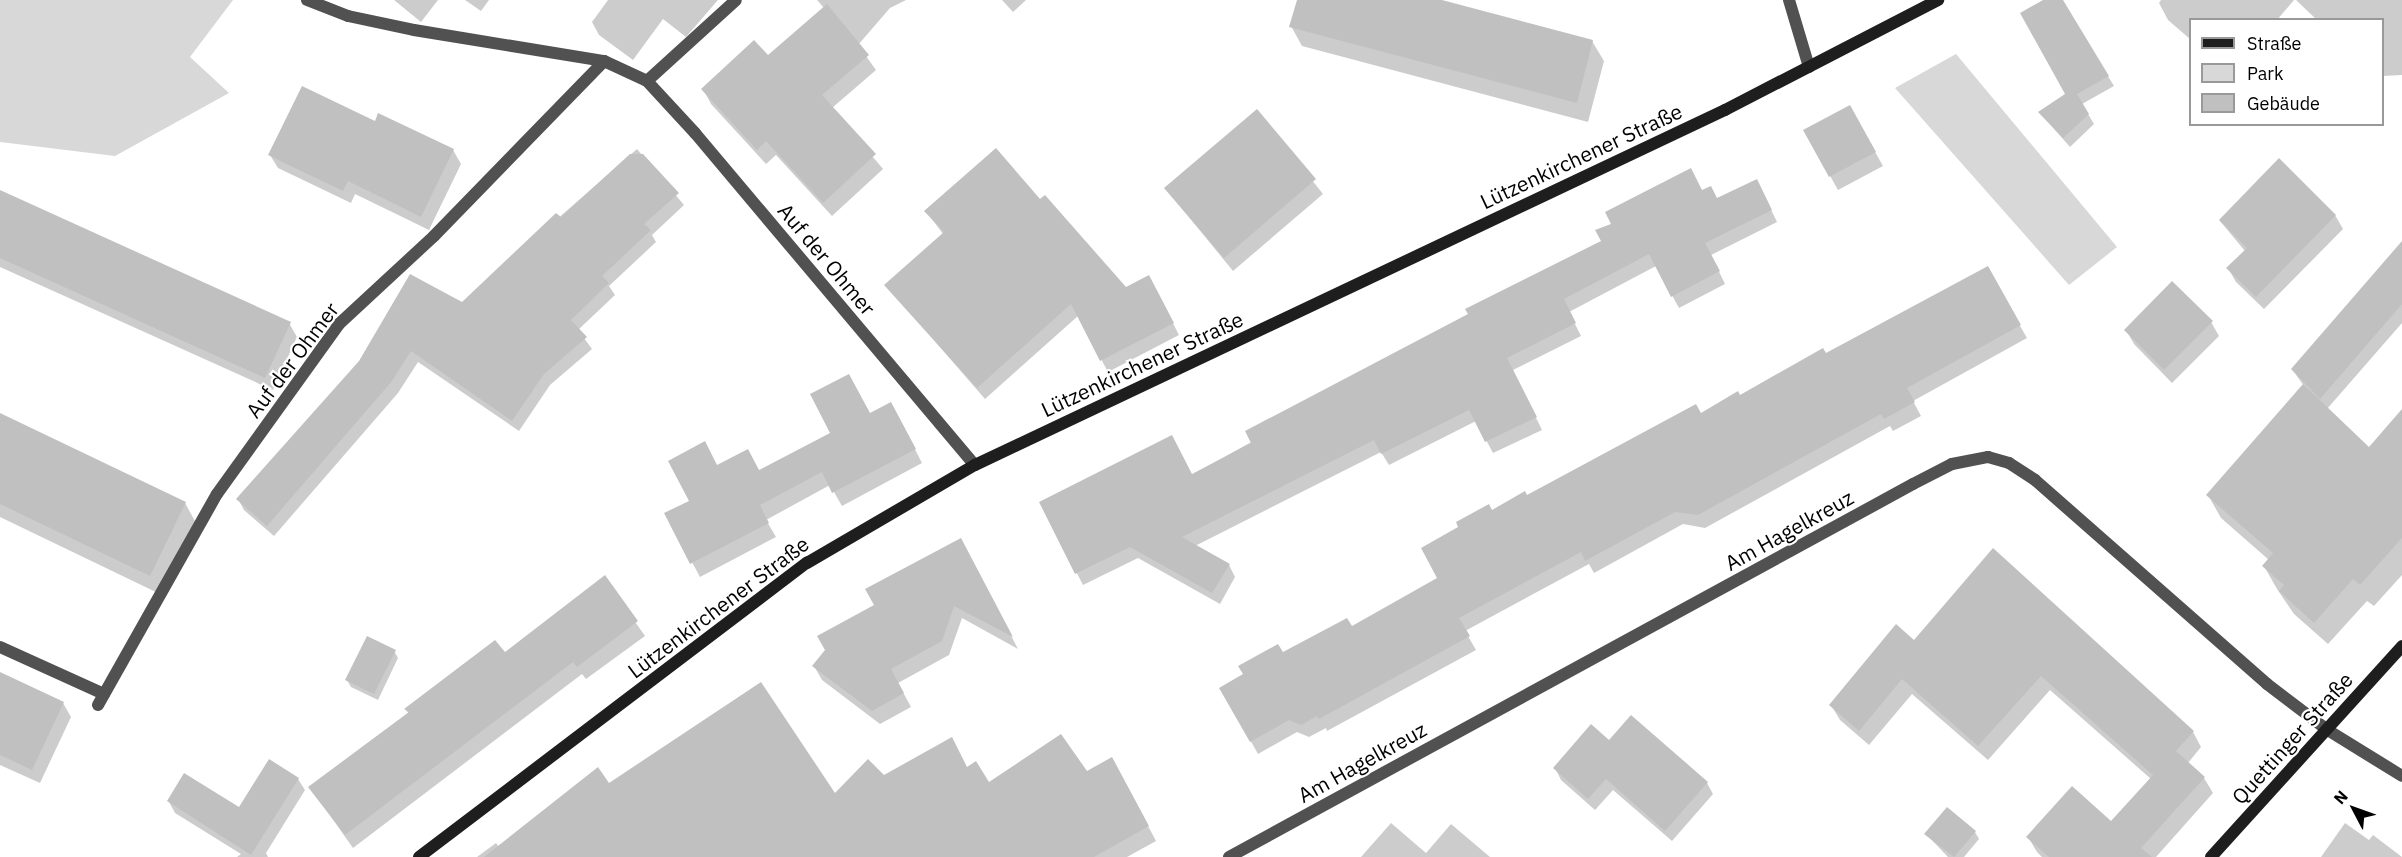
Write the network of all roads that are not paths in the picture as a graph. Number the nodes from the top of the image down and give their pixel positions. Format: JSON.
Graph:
{"nodes":[{"id":1,"x":307,"y":0,"type":"edge"},
{"id":2,"x":736,"y":0,"type":"edge"},
{"id":3,"x":1789,"y":0,"type":"edge"},
{"id":4,"x":1938,"y":0,"type":"edge"},
{"id":5,"x":604,"y":61,"type":"junction"},
{"id":6,"x":1809,"y":67,"type":"junction"},
{"id":7,"x":647,"y":81,"type":"junction"},
{"id":8,"x":975,"y":465,"type":"junction"},
{"id":9,"x":2402,"y":646,"type":"edge"},
{"id":10,"x":0,"y":647,"type":"edge"},
{"id":11,"x":2326,"y":729,"type":"junction"},
{"id":12,"x":2402,"y":776,"type":"edge"},
{"id":13,"x":419,"y":857,"type":"edge"},
{"id":14,"x":1229,"y":857,"type":"edge"},
{"id":15,"x":2211,"y":857,"type":"edge"}],
"edges":[{"from":1,"to":5,"type":"street","name":"Auf der Ohmer"},
{"from":2,"to":7,"type":"street"},
{"from":3,"to":6,"type":"street"},
{"from":4,"to":6,"type":"main road","name":"Lützenkirchener Straße"},
{"from":5,"to":7,"type":"street","name":"Auf der Ohmer"},
{"from":5,"to":10,"type":"street","name":"Auf der Ohmer"},
{"from":6,"to":8,"type":"main road","name":"Lützenkirchener Straße"},
{"from":7,"to":8,"type":"street","name":"Auf der Ohmer"},
{"from":8,"to":13,"type":"main road","name":"Lützenkirchener Straße"},
{"from":9,"to":11,"type":"main road","name":"Quettinger Straße"},
{"from":11,"to":12,"type":"street","name":"Am Hagelkreuz"},
{"from":11,"to":14,"type":"street","name":"Am Hagelkreuz"},
{"from":11,"to":15,"type":"main road","name":"Quettinger Straße"}]}
